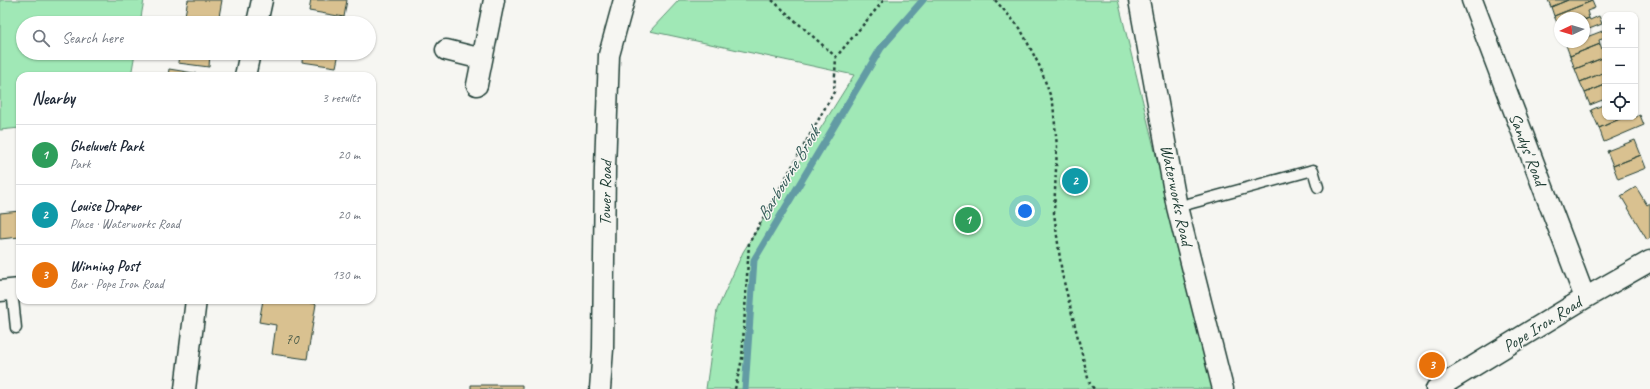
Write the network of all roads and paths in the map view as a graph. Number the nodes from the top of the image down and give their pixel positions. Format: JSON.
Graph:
{"nodes":[{"id":1,"x":262,"y":0,"type":"edge"},
{"id":2,"x":494,"y":0,"type":"edge"},
{"id":3,"x":624,"y":0,"type":"edge"},
{"id":4,"x":772,"y":0,"type":"edge"},
{"id":5,"x":884,"y":0,"type":"edge"},
{"id":6,"x":995,"y":0,"type":"edge"},
{"id":7,"x":1139,"y":0,"type":"edge"},
{"id":8,"x":1472,"y":0,"type":"edge"},
{"id":9,"x":259,"y":16,"type":"edge"},
{"id":10,"x":446,"y":50,"type":"dead end"},
{"id":11,"x":836,"y":57,"type":"junction"},
{"id":12,"x":482,"y":59,"type":"junction"},
{"id":13,"x":248,"y":60,"type":"edge"},
{"id":14,"x":245,"y":72,"type":"edge"},
{"id":15,"x":477,"y":85,"type":"dead end"},
{"id":16,"x":1318,"y":187,"type":"dead end"},
{"id":17,"x":1177,"y":207,"type":"junction"},
{"id":18,"x":1650,"y":261,"type":"edge"},
{"id":19,"x":11,"y":290,"type":"edge"},
{"id":20,"x":1584,"y":298,"type":"junction"},
{"id":21,"x":196,"y":304,"type":"edge"},
{"id":22,"x":16,"y":328,"type":"dead end"},
{"id":23,"x":185,"y":389,"type":"edge"},
{"id":24,"x":600,"y":389,"type":"edge"},
{"id":25,"x":735,"y":389,"type":"edge"},
{"id":26,"x":1094,"y":389,"type":"edge"},
{"id":27,"x":1223,"y":389,"type":"edge"},
{"id":28,"x":1436,"y":389,"type":"edge"}],
"edges":[{"from":1,"to":9,"type":"street"},
{"from":2,"to":12,"type":"street"},
{"from":3,"to":24,"type":"street","name":"Tower Road"},
{"from":4,"to":11,"type":"path"},
{"from":5,"to":11,"type":"path"},
{"from":6,"to":26,"type":"path"},
{"from":7,"to":17,"type":"street","name":"Waterworks Road"},
{"from":8,"to":20,"type":"street","name":"Sandys' Road"},
{"from":10,"to":12,"type":"street"},
{"from":11,"to":25,"type":"path"},
{"from":12,"to":15,"type":"street"},
{"from":13,"to":14,"type":"street"},
{"from":16,"to":17,"type":"lane"},
{"from":17,"to":27,"type":"street","name":"Waterworks Road"},
{"from":18,"to":20,"type":"street","name":"Pope Iron Road"},
{"from":19,"to":22,"type":"lane"},
{"from":20,"to":28,"type":"street","name":"Pope Iron Road"},
{"from":21,"to":23,"type":"street"}]}
